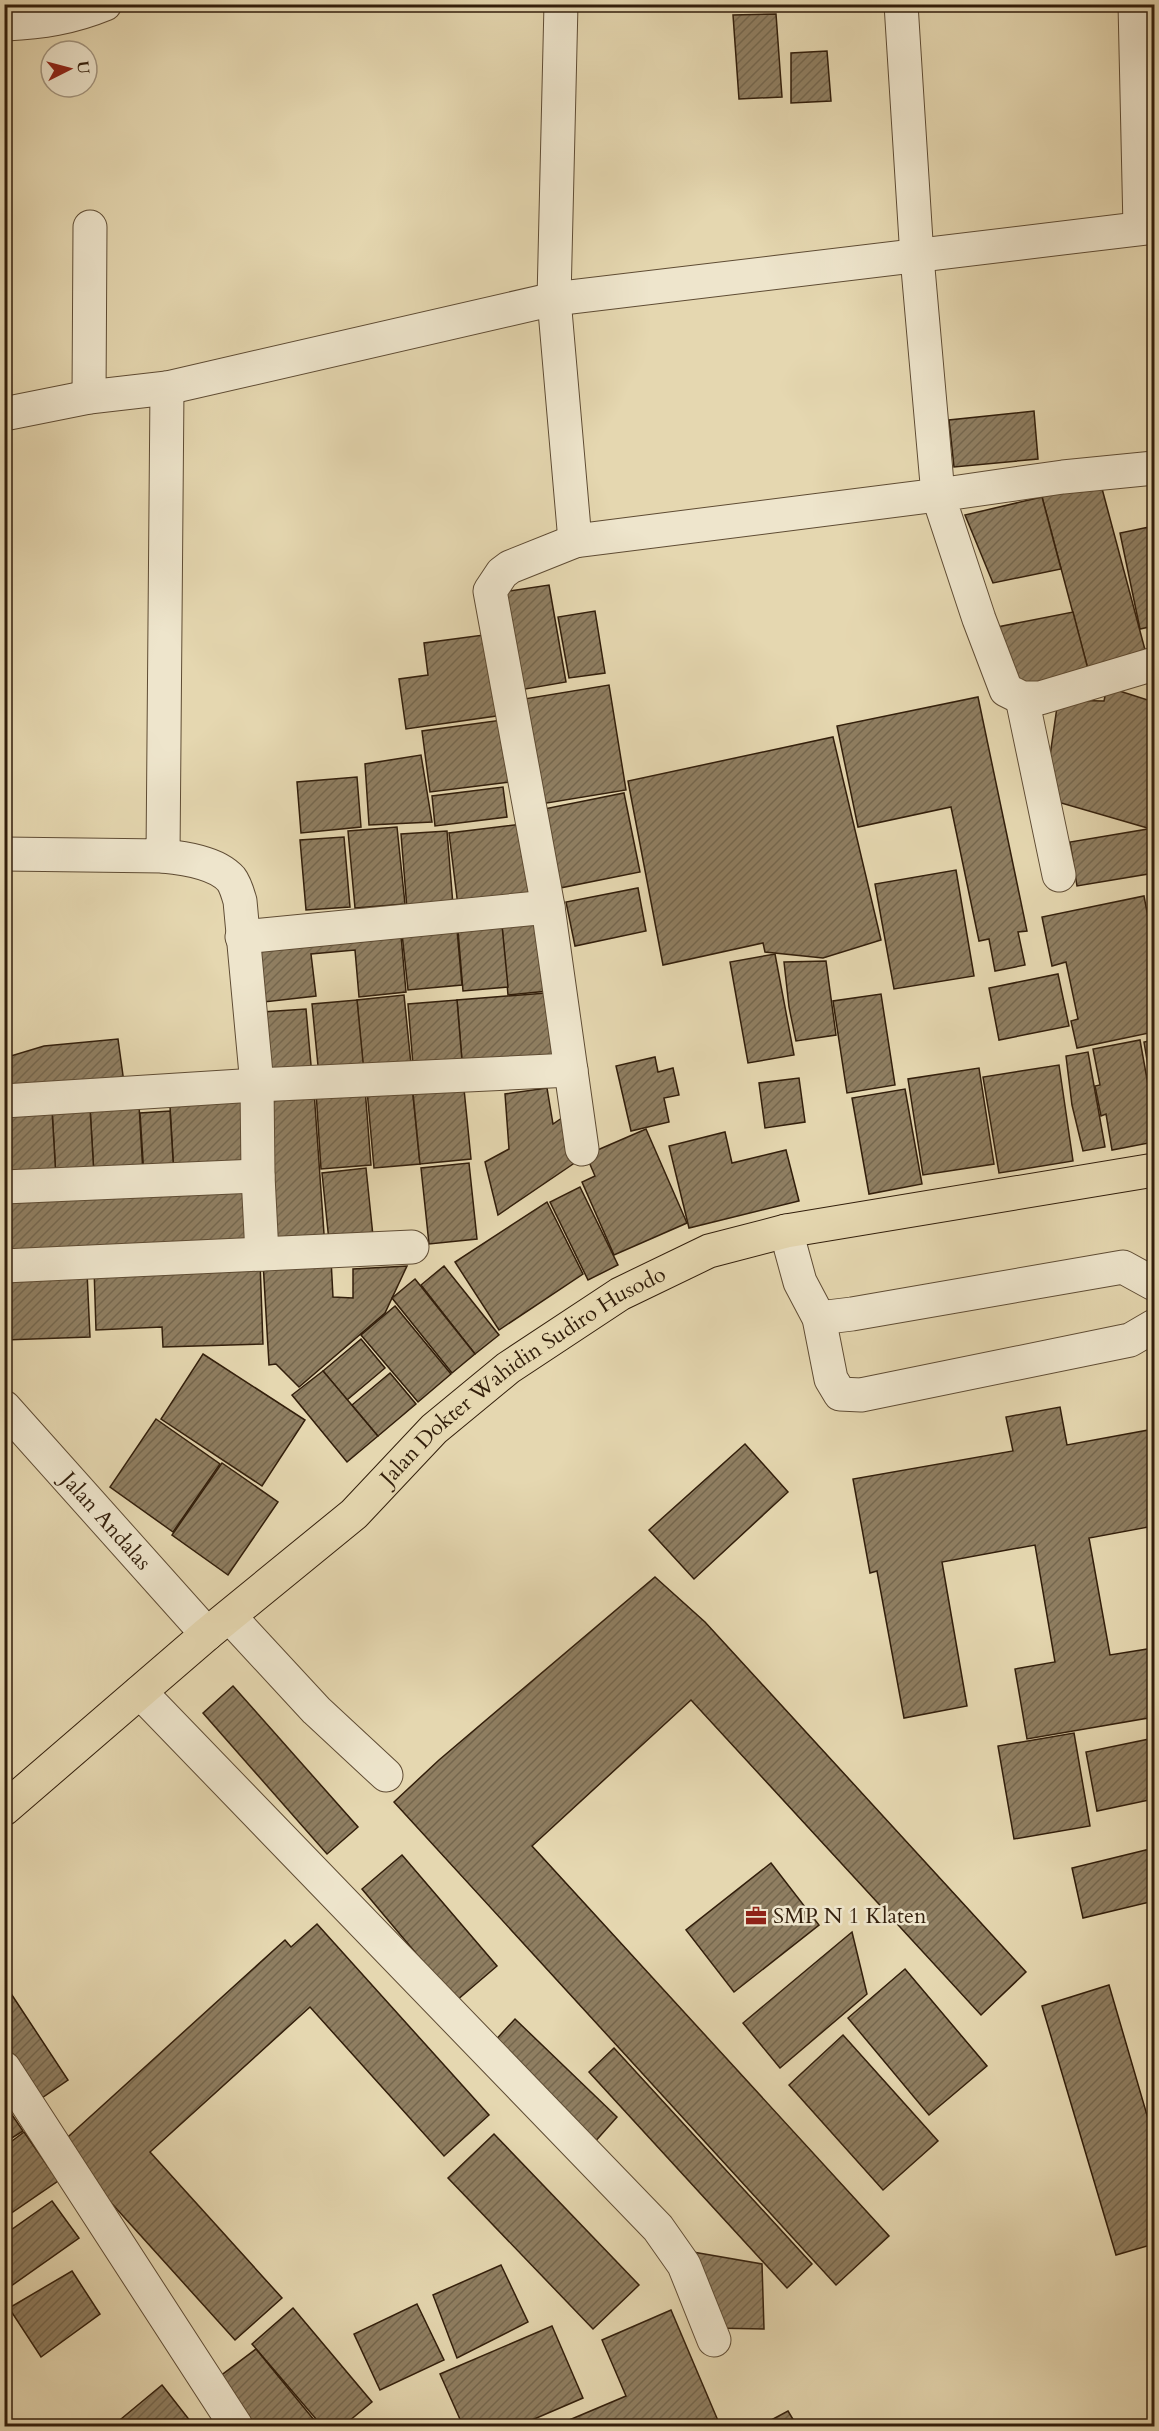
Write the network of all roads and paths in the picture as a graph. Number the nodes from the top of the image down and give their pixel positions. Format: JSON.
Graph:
{"nodes":[{"id":1,"x":105,"y":4,"type":"edge"},
{"id":2,"x":561,"y":4,"type":"edge"},
{"id":3,"x":901,"y":4,"type":"edge"},
{"id":4,"x":1135,"y":4,"type":"edge"},
{"id":5,"x":6,"y":24,"type":"dead end"},
{"id":6,"x":90,"y":227,"type":"dead end"},
{"id":7,"x":1147,"y":228,"type":"edge"},
{"id":8,"x":918,"y":256,"type":"junction"},
{"id":9,"x":554,"y":299,"type":"junction"},
{"id":10,"x":167,"y":388,"type":"junction"},
{"id":11,"x":89,"y":398,"type":"junction"},
{"id":12,"x":4,"y":414,"type":"edge"},
{"id":13,"x":1155,"y":468,"type":"edge"},
{"id":14,"x":938,"y":495,"type":"junction"},
{"id":15,"x":575,"y":541,"type":"junction"},
{"id":16,"x":1155,"y":664,"type":"edge"},
{"id":17,"x":1022,"y":699,"type":"junction"},
{"id":18,"x":4,"y":854,"type":"edge"},
{"id":19,"x":163,"y":856,"type":"junction"},
{"id":20,"x":1059,"y":875,"type":"dead end"},
{"id":21,"x":548,"y":907,"type":"junction"},
{"id":22,"x":242,"y":936,"type":"junction"},
{"id":23,"x":571,"y":1070,"type":"junction"},
{"id":24,"x":257,"y":1085,"type":"junction"},
{"id":25,"x":4,"y":1101,"type":"edge"},
{"id":26,"x":582,"y":1149,"type":"dead end"},
{"id":27,"x":1155,"y":1170,"type":"edge"},
{"id":28,"x":258,"y":1176,"type":"junction"},
{"id":29,"x":4,"y":1187,"type":"edge"},
{"id":30,"x":786,"y":1232,"type":"junction"},
{"id":31,"x":412,"y":1247,"type":"dead end"},
{"id":32,"x":262,"y":1254,"type":"junction"},
{"id":33,"x":4,"y":1266,"type":"edge"},
{"id":34,"x":1155,"y":1284,"type":"edge"},
{"id":35,"x":819,"y":1318,"type":"junction"},
{"id":36,"x":1155,"y":1326,"type":"edge"},
{"id":37,"x":4,"y":1407,"type":"edge"},
{"id":38,"x":219,"y":1625,"type":"junction"},
{"id":39,"x":140,"y":1692,"type":"junction"},
{"id":40,"x":386,"y":1775,"type":"dead end"},
{"id":41,"x":4,"y":1809,"type":"edge"},
{"id":42,"x":4,"y":2068,"type":"edge"},
{"id":43,"x":714,"y":2340,"type":"dead end"},
{"id":44,"x":236,"y":2427,"type":"edge"}],
"edges":[{"from":1,"to":5,"type":"street"},
{"from":2,"to":9,"type":"street"},
{"from":3,"to":8,"type":"street"},
{"from":4,"to":7,"type":"street"},
{"from":6,"to":11,"type":"street"},
{"from":7,"to":8,"type":"street"},
{"from":8,"to":9,"type":"street"},
{"from":8,"to":14,"type":"street"},
{"from":9,"to":10,"type":"street"},
{"from":9,"to":15,"type":"street"},
{"from":10,"to":11,"type":"street"},
{"from":10,"to":19,"type":"street"},
{"from":11,"to":12,"type":"street"},
{"from":13,"to":14,"type":"street"},
{"from":14,"to":15,"type":"street"},
{"from":14,"to":17,"type":"street"},
{"from":15,"to":21,"type":"street"},
{"from":16,"to":17,"type":"street"},
{"from":17,"to":20,"type":"street"},
{"from":18,"to":19,"type":"street"},
{"from":19,"to":22,"type":"street"},
{"from":21,"to":22,"type":"street"},
{"from":21,"to":23,"type":"street"},
{"from":22,"to":24,"type":"street"},
{"from":23,"to":24,"type":"street"},
{"from":23,"to":26,"type":"street"},
{"from":24,"to":25,"type":"street"},
{"from":24,"to":28,"type":"street"},
{"from":27,"to":30,"type":"main road","name":"Jalan Dokter Wahidin Sudiro Husodo"},
{"from":28,"to":29,"type":"street"},
{"from":28,"to":32,"type":"street"},
{"from":30,"to":35,"type":"street"},
{"from":30,"to":38,"type":"main road","name":"Jalan Dokter Wahidin Sudiro Husodo"},
{"from":31,"to":32,"type":"street"},
{"from":32,"to":33,"type":"street"},
{"from":34,"to":35,"type":"street"},
{"from":35,"to":36,"type":"street"},
{"from":37,"to":38,"type":"street","name":"Jalan Andalas"},
{"from":38,"to":39,"type":"main road","name":"Jalan Dokter Wahidin Sudiro Husodo"},
{"from":38,"to":40,"type":"street","name":"Jalan Andalas"},
{"from":39,"to":41,"type":"main road","name":"Jalan Dokter Wahidin Sudiro Husodo"},
{"from":39,"to":43,"type":"street"},
{"from":42,"to":44,"type":"street"}]}
